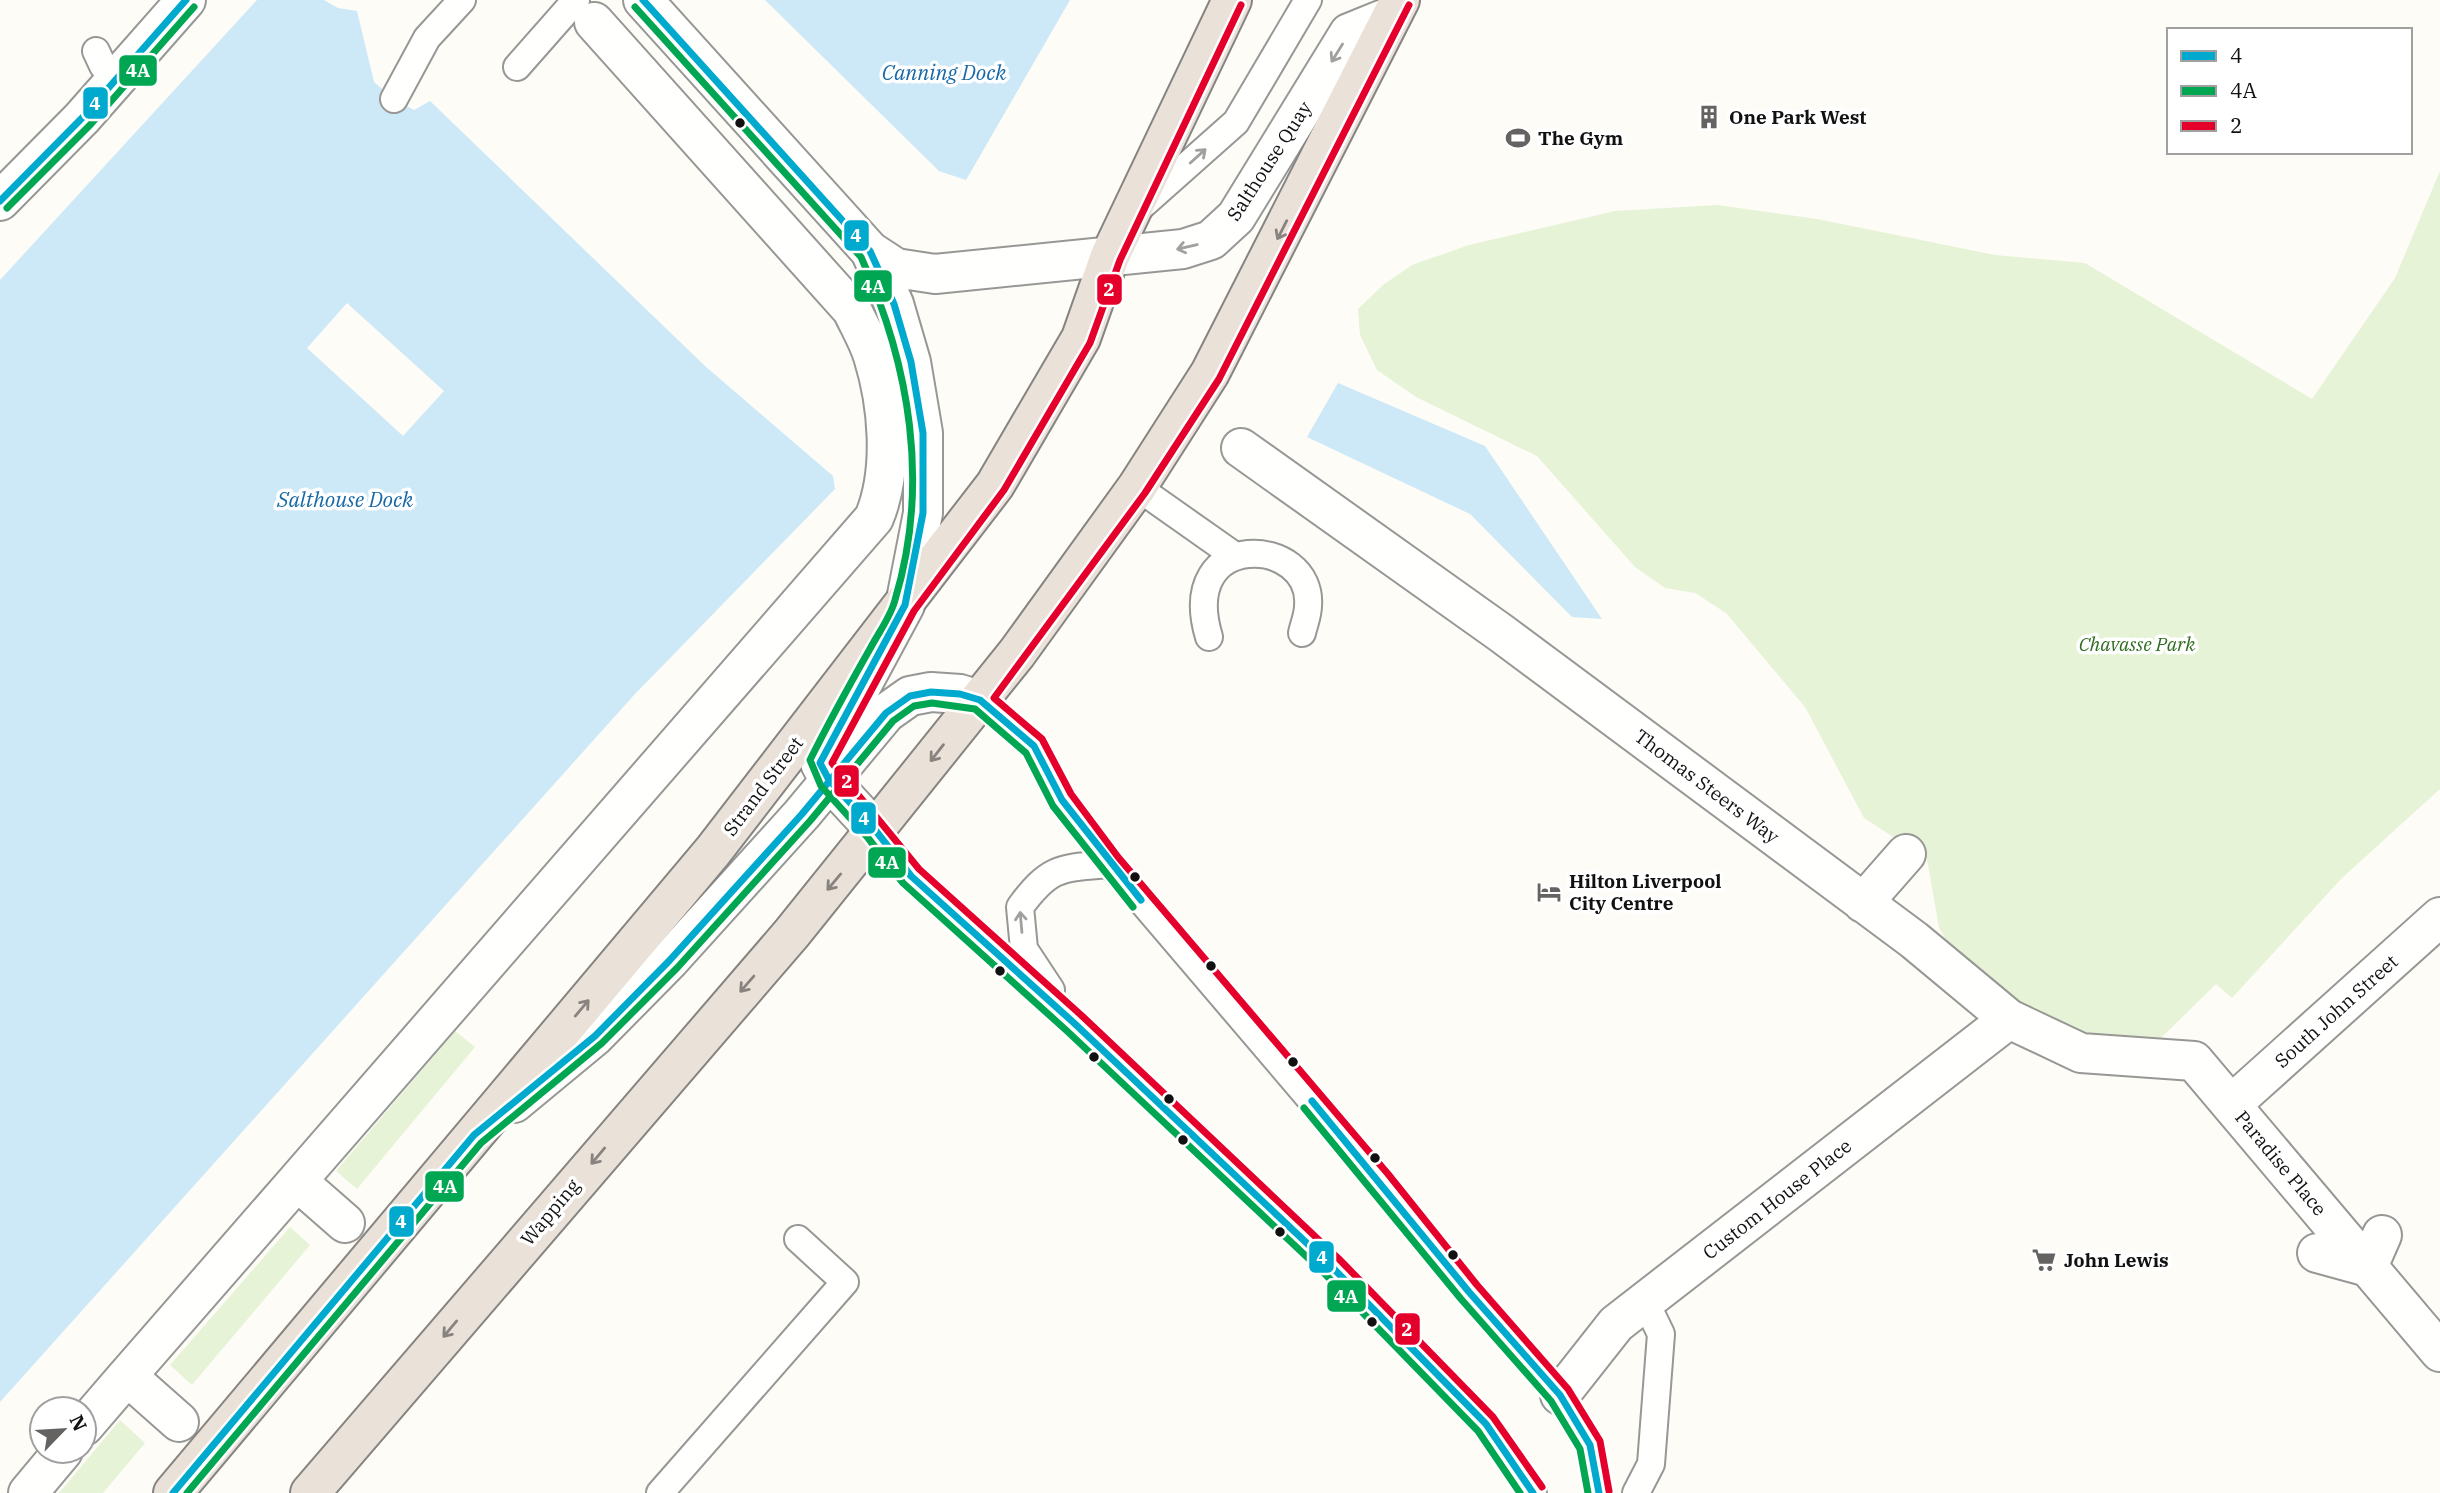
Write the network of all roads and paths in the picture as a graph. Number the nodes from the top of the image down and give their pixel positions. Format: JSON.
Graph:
{"nodes":[{"id":1,"x":461,"y":0,"type":"edge"},
{"id":2,"x":643,"y":0,"type":"edge"},
{"id":3,"x":1232,"y":0,"type":"edge"},
{"id":4,"x":1308,"y":0,"type":"edge"},
{"id":5,"x":182,"y":2,"type":"edge"},
{"id":6,"x":1395,"y":8,"type":"edge"},
{"id":7,"x":585,"y":11,"type":"edge"},
{"id":8,"x":517,"y":66,"type":"dead end"},
{"id":9,"x":394,"y":99,"type":"dead end"},
{"id":10,"x":0,"y":201,"type":"edge"},
{"id":11,"x":1129,"y":218,"type":"junction"},
{"id":12,"x":870,"y":251,"type":"junction"},
{"id":13,"x":1110,"y":256,"type":"junction"},
{"id":14,"x":1241,"y":448,"type":"dead end"},
{"id":15,"x":1137,"y":487,"type":"junction"},
{"id":16,"x":1235,"y":556,"type":"junction"},
{"id":17,"x":905,"y":605,"type":"junction"},
{"id":18,"x":1301,"y":633,"type":"dead end"},
{"id":19,"x":1209,"y":637,"type":"dead end"},
{"id":20,"x":980,"y":700,"type":"junction"},
{"id":21,"x":829,"y":780,"type":"junction"},
{"id":22,"x":876,"y":831,"type":"junction"},
{"id":23,"x":1906,"y":854,"type":"dead end"},
{"id":24,"x":1110,"y":864,"type":"junction"},
{"id":25,"x":1863,"y":903,"type":"junction"},
{"id":26,"x":2440,"y":917,"type":"edge"},
{"id":27,"x":2009,"y":1020,"type":"junction"},
{"id":28,"x":1074,"y":1023,"type":"junction"},
{"id":29,"x":2197,"y":1054,"type":"joint"},
{"id":30,"x":2232,"y":1104,"type":"junction"},
{"id":31,"x":474,"y":1135,"type":"junction"},
{"id":32,"x":297,"y":1181,"type":"junction"},
{"id":33,"x":345,"y":1223,"type":"dead end"},
{"id":34,"x":799,"y":1239,"type":"dead end"},
{"id":35,"x":2375,"y":1251,"type":"junction"},
{"id":36,"x":2317,"y":1253,"type":"dead end"},
{"id":37,"x":1646,"y":1301,"type":"junction"},
{"id":38,"x":2440,"y":1352,"type":"edge"},
{"id":39,"x":127,"y":1376,"type":"junction"},
{"id":40,"x":1560,"y":1395,"type":"junction"},
{"id":41,"x":98,"y":1410,"type":"edge"},
{"id":42,"x":179,"y":1422,"type":"dead end"},
{"id":43,"x":51,"y":1465,"type":"edge"},
{"id":44,"x":27,"y":1493,"type":"edge"},
{"id":45,"x":173,"y":1493,"type":"edge"},
{"id":46,"x":310,"y":1493,"type":"edge"},
{"id":47,"x":660,"y":1493,"type":"edge"},
{"id":48,"x":1533,"y":1493,"type":"edge"},
{"id":49,"x":1599,"y":1493,"type":"edge"},
{"id":50,"x":1636,"y":1493,"type":"edge"}],
"edges":[{"from":1,"to":9,"type":"lane"},
{"from":2,"to":12,"type":"street","name":"Salthouse Quay"},
{"from":3,"to":11,"type":"highway","name":"Strand Street"},
{"from":11,"to":4,"type":"lane","one_way":true},
{"from":5,"to":10,"type":"street"},
{"from":6,"to":13,"type":"street","name":"Salthouse Quay","one_way":true},
{"from":6,"to":15,"type":"highway","one_way":true},
{"from":7,"to":8,"type":"lane"},
{"from":7,"to":32,"type":"street"},
{"from":11,"to":13,"type":"highway","name":"Strand Street"},
{"from":12,"to":13,"type":"street","name":"Salthouse Quay"},
{"from":12,"to":17,"type":"street","name":"Salthouse Quay"},
{"from":13,"to":17,"type":"highway","name":"Strand Street"},
{"from":14,"to":25,"type":"street","name":"Thomas Steers Way"},
{"from":15,"to":16,"type":"lane"},
{"from":15,"to":20,"type":"highway"},
{"from":16,"to":18,"type":"lane"},
{"from":16,"to":19,"type":"lane"},
{"from":17,"to":21,"type":"street","name":"Salthouse Quay"},
{"from":31,"to":17,"type":"highway","name":"Strand Street","one_way":true},
{"from":20,"to":21,"type":"street"},
{"from":20,"to":22,"type":"highway","one_way":true},
{"from":20,"to":24,"type":"lane"},
{"from":21,"to":22,"type":"street"},
{"from":21,"to":31,"type":"street"},
{"from":22,"to":28,"type":"lane"},
{"from":22,"to":46,"type":"highway","name":"Wapping","one_way":true},
{"from":23,"to":25,"type":"street"},
{"from":28,"to":24,"type":"lane","one_way":true},
{"from":24,"to":40,"type":"lane"},
{"from":25,"to":27,"type":"street","name":"Thomas Steers Way"},
{"from":26,"to":30,"type":"street","name":"South John Street"},
{"from":27,"to":29,"type":"street","name":"Thomas Steers Way"},
{"from":27,"to":37,"type":"street","name":"Custom House Place"},
{"from":28,"to":48,"type":"lane"},
{"from":29,"to":30,"type":"street","name":"Paradise Place"},
{"from":30,"to":35,"type":"street","name":"Paradise Place"},
{"from":31,"to":45,"type":"highway"},
{"from":32,"to":33,"type":"street"},
{"from":32,"to":39,"type":"street"},
{"from":34,"to":47,"type":"lane"},
{"from":35,"to":36,"type":"street"},
{"from":35,"to":38,"type":"street","name":"Paradise Place"},
{"from":37,"to":40,"type":"street","name":"Custom House Place"},
{"from":37,"to":50,"type":"lane"},
{"from":39,"to":41,"type":"street"},
{"from":39,"to":42,"type":"street"},
{"from":40,"to":49,"type":"lane"},
{"from":43,"to":44,"type":"street"}]}
